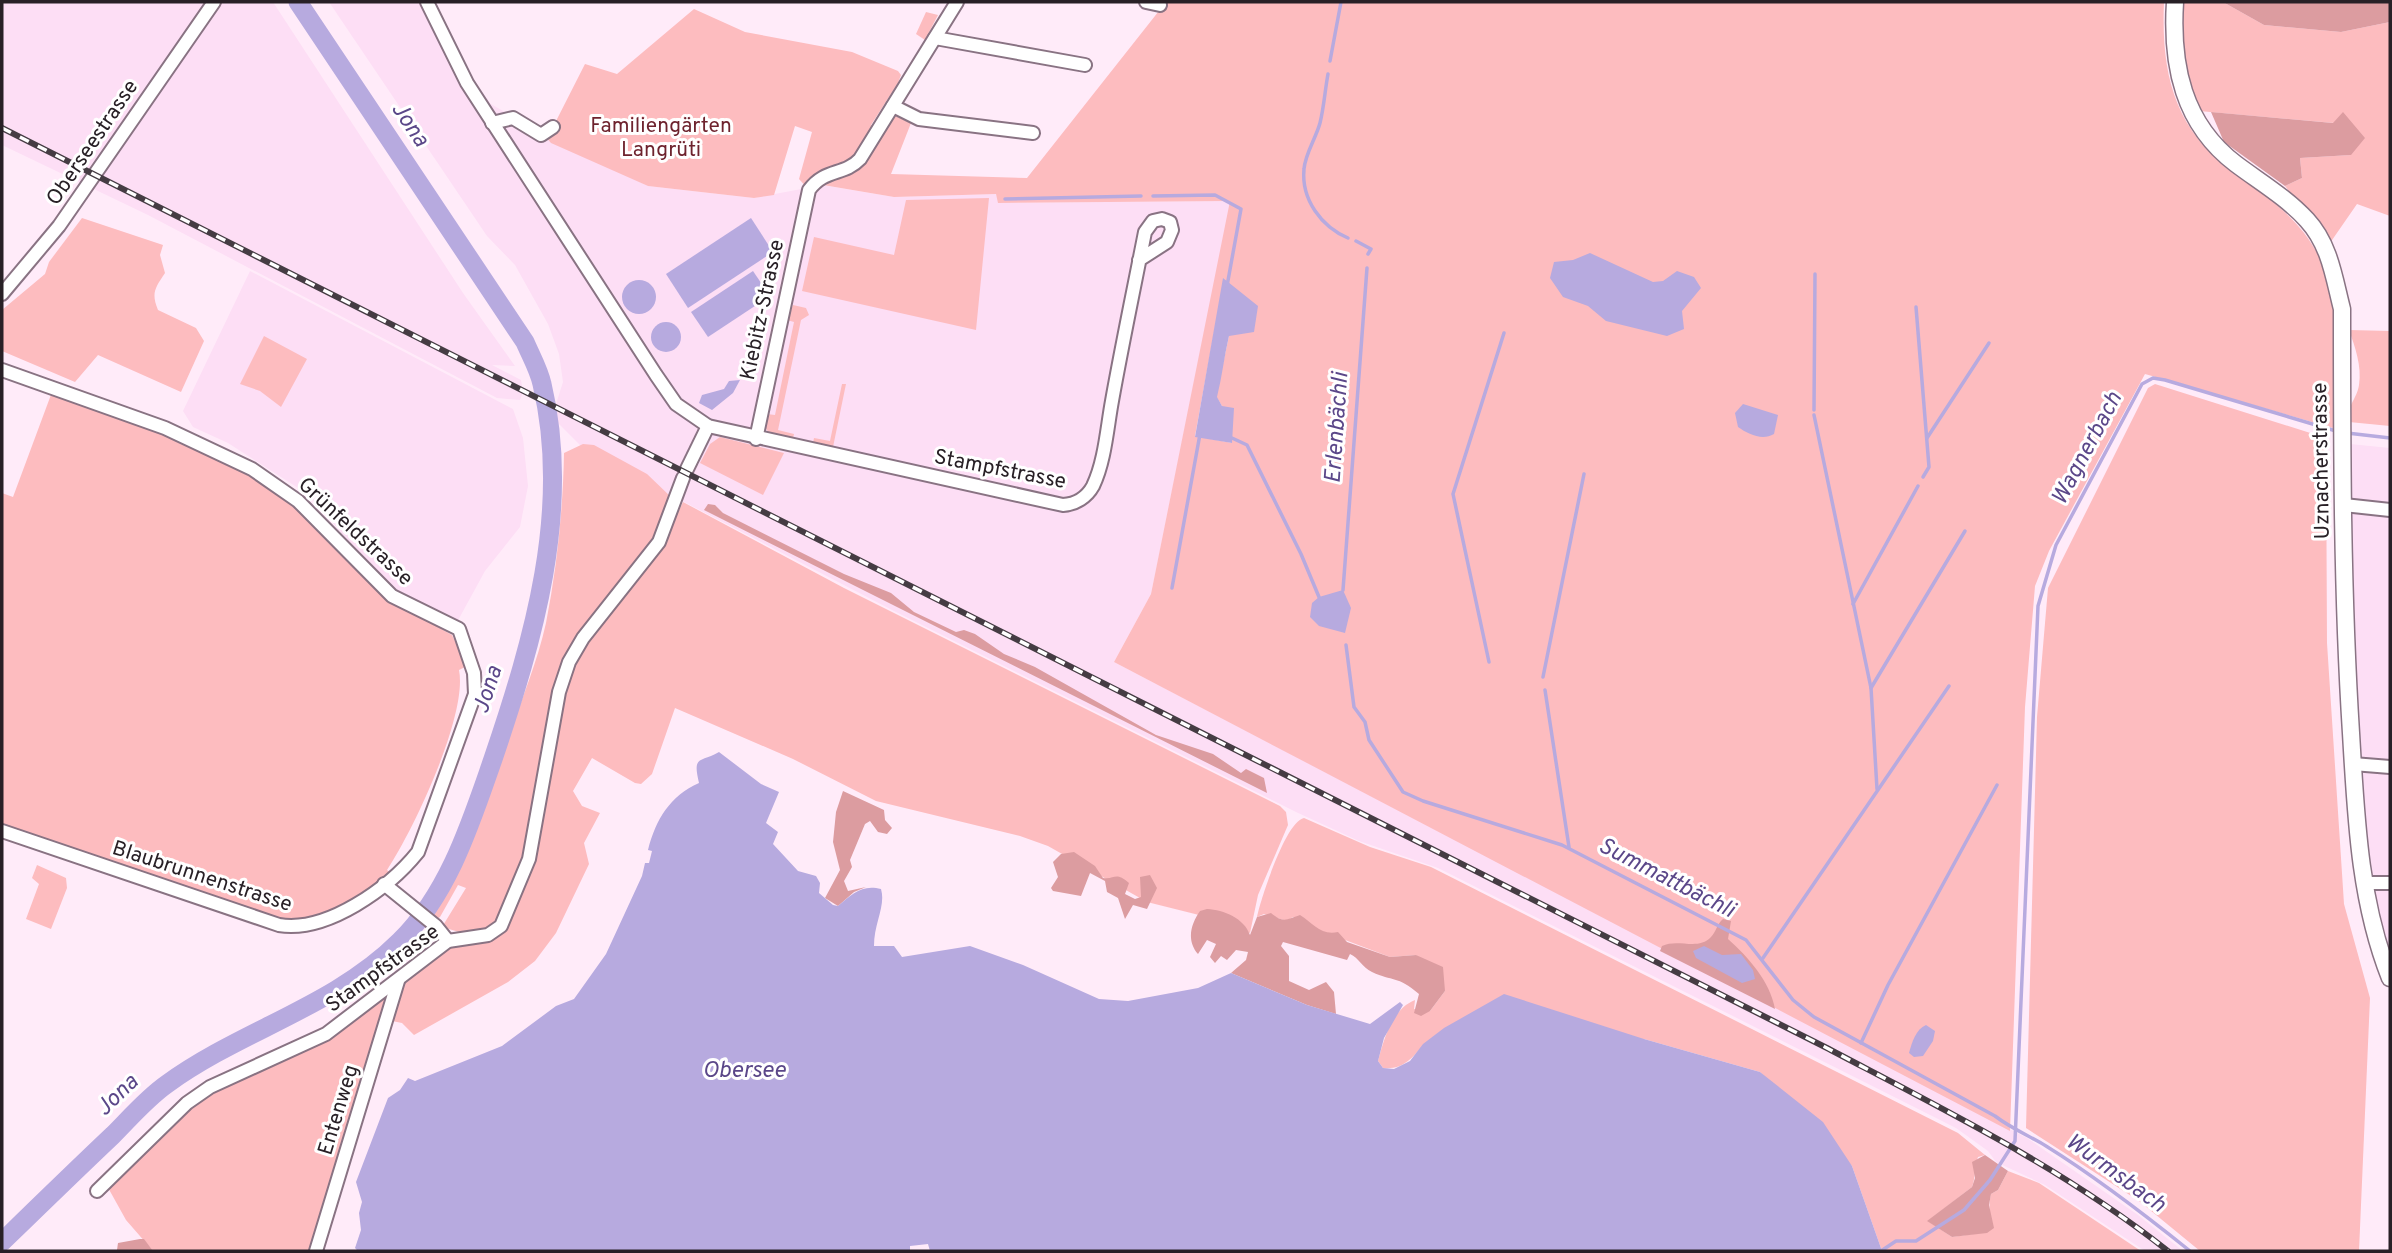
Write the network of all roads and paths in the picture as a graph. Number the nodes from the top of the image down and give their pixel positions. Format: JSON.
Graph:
{"nodes":[{"id":1,"x":427,"y":2,"type":"edge"},
{"id":2,"x":957,"y":2,"type":"edge"},
{"id":3,"x":1146,"y":2,"type":"edge"},
{"id":4,"x":2175,"y":2,"type":"edge"},
{"id":5,"x":210,"y":4,"type":"edge"},
{"id":6,"x":1160,"y":5,"type":"dead end"},
{"id":7,"x":935,"y":38,"type":"junction"},
{"id":8,"x":1085,"y":65,"type":"dead end"},
{"id":9,"x":893,"y":106,"type":"junction"},
{"id":10,"x":492,"y":123,"type":"junction"},
{"id":11,"x":553,"y":127,"type":"dead end"},
{"id":12,"x":1033,"y":133,"type":"dead end"},
{"id":13,"x":1139,"y":260,"type":"dead end"},
{"id":14,"x":2,"y":294,"type":"edge"},
{"id":15,"x":2,"y":370,"type":"edge"},
{"id":16,"x":708,"y":426,"type":"junction"},
{"id":17,"x":757,"y":439,"type":"junction"},
{"id":18,"x":2344,"y":505,"type":"junction"},
{"id":19,"x":2390,"y":510,"type":"edge"},
{"id":20,"x":2353,"y":764,"type":"junction"},
{"id":21,"x":2390,"y":767,"type":"edge"},
{"id":22,"x":2,"y":831,"type":"edge"},
{"id":23,"x":2364,"y":883,"type":"junction"},
{"id":24,"x":2390,"y":883,"type":"edge"},
{"id":25,"x":384,"y":884,"type":"junction"},
{"id":26,"x":448,"y":941,"type":"junction"},
{"id":27,"x":2390,"y":978,"type":"edge"},
{"id":28,"x":398,"y":981,"type":"junction"},
{"id":29,"x":97,"y":1191,"type":"dead end"},
{"id":30,"x":316,"y":1251,"type":"edge"}],
"edges":[{"from":1,"to":10,"type":"street","name":"Stampfstrasse"},
{"from":2,"to":7,"type":"street"},
{"from":3,"to":6,"type":"street"},
{"from":4,"to":18,"type":"main road","name":"Uznacherstrasse"},
{"from":5,"to":14,"type":"street","name":"Oberseestrasse"},
{"from":7,"to":8,"type":"street"},
{"from":7,"to":9,"type":"street"},
{"from":9,"to":12,"type":"street"},
{"from":9,"to":17,"type":"street","name":"Kiebitz-Strasse"},
{"from":10,"to":11,"type":"street"},
{"from":10,"to":16,"type":"street","name":"Stampfstrasse"},
{"from":13,"to":17,"type":"street","name":"Stampfstrasse"},
{"from":15,"to":25,"type":"street","name":"Grünfeldstrasse"},
{"from":16,"to":17,"type":"street","name":"Stampfstrasse"},
{"from":16,"to":26,"type":"street","name":"Stampfstrasse"},
{"from":18,"to":19,"type":"street"},
{"from":18,"to":20,"type":"main road","name":"Uznacherstrasse"},
{"from":20,"to":21,"type":"street"},
{"from":20,"to":23,"type":"main road","name":"Uznacherstrasse"},
{"from":22,"to":25,"type":"street","name":"Blaubrunnenstrasse"},
{"from":23,"to":24,"type":"street"},
{"from":23,"to":27,"type":"main road","name":"Uznacherstrasse"},
{"from":25,"to":26,"type":"street"},
{"from":26,"to":28,"type":"street","name":"Stampfstrasse"},
{"from":28,"to":29,"type":"street","name":"Stampfstrasse"},
{"from":28,"to":30,"type":"street","name":"Entenweg"}]}
